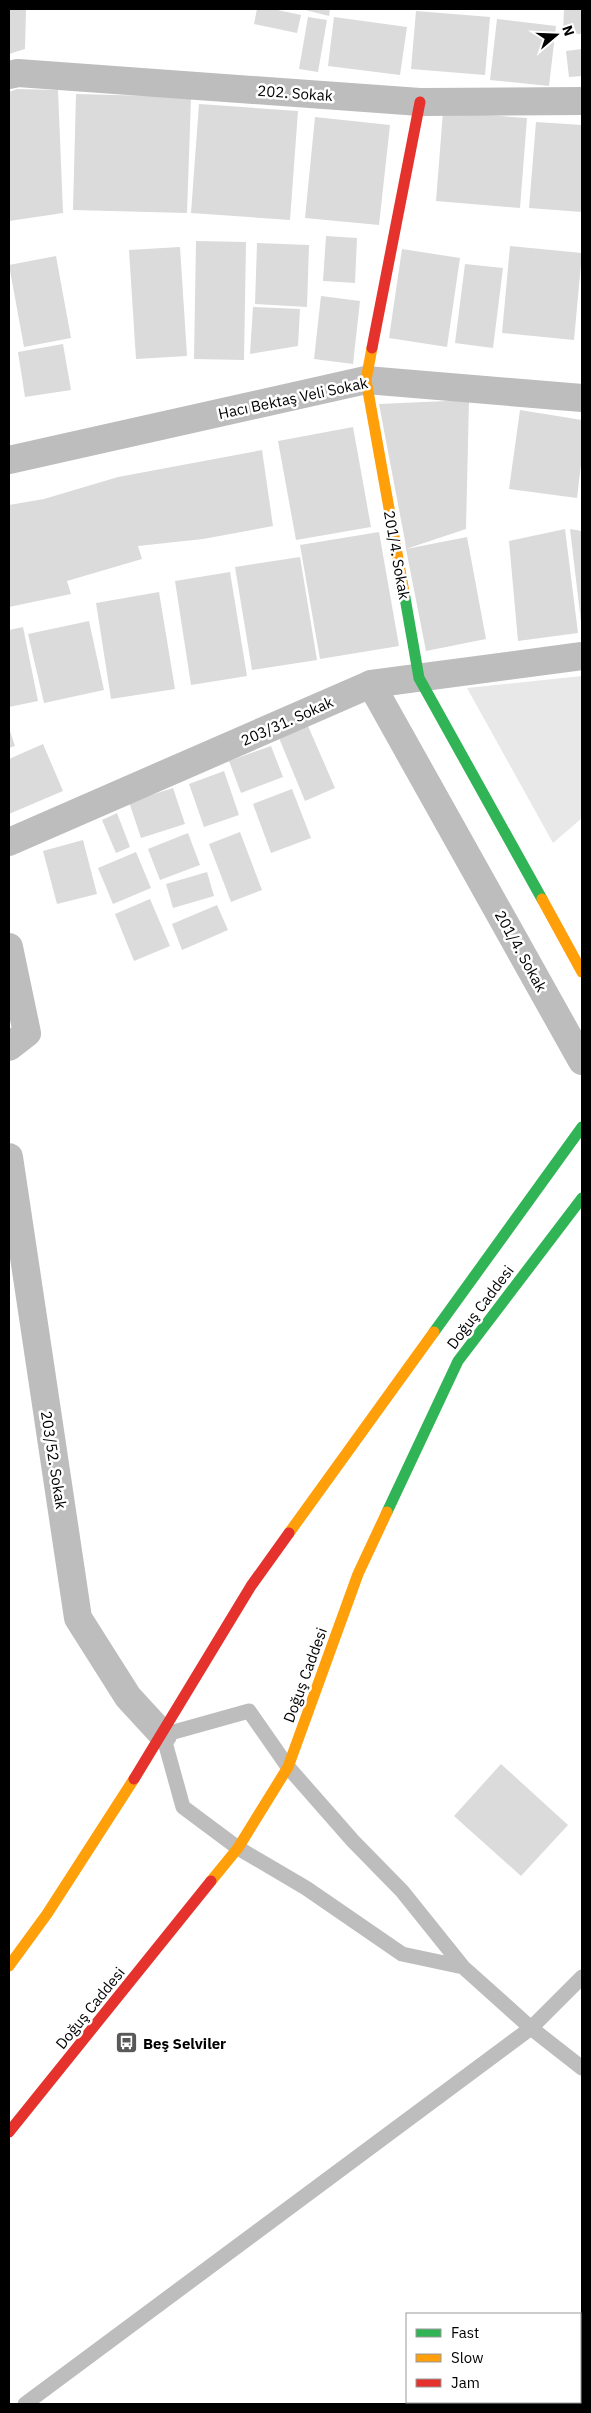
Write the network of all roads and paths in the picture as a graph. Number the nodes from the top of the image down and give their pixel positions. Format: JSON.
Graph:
{"nodes":[{"id":1,"x":9,"y":75,"type":"edge"},
{"id":2,"x":582,"y":101,"type":"edge"},
{"id":3,"x":420,"y":102,"type":"junction"},
{"id":4,"x":366,"y":380,"type":"junction"},
{"id":5,"x":582,"y":398,"type":"edge"},
{"id":6,"x":9,"y":460,"type":"edge"},
{"id":7,"x":582,"y":656,"type":"edge"},
{"id":8,"x":418,"y":678,"type":"junction"},
{"id":9,"x":371,"y":684,"type":"junction"},
{"id":10,"x":9,"y":842,"type":"edge"},
{"id":11,"x":9,"y":947,"type":"edge"},
{"id":12,"x":582,"y":972,"type":"edge"},
{"id":13,"x":18,"y":1040,"type":"edge"},
{"id":14,"x":582,"y":1060,"type":"edge"},
{"id":15,"x":582,"y":1127,"type":"edge"},
{"id":16,"x":9,"y":1157,"type":"edge"},
{"id":17,"x":582,"y":1198,"type":"edge"},
{"id":18,"x":163,"y":1735,"type":"junction"},
{"id":19,"x":288,"y":1767,"type":"junction"},
{"id":20,"x":238,"y":1848,"type":"junction"},
{"id":21,"x":9,"y":1966,"type":"edge"},
{"id":22,"x":463,"y":1967,"type":"junction"},
{"id":23,"x":582,"y":1977,"type":"edge"},
{"id":24,"x":530,"y":2028,"type":"junction"},
{"id":25,"x":582,"y":2068,"type":"edge"},
{"id":26,"x":9,"y":2132,"type":"edge"},
{"id":27,"x":25,"y":2404,"type":"edge"}],
"edges":[{"from":1,"to":3,"type":"street","name":"202. Sokak"},
{"from":2,"to":3,"type":"street","name":"202. Sokak"},
{"from":3,"to":4,"type":"main road","name":"201/4. Sokak"},
{"from":4,"to":5,"type":"street","name":"Hacı Bektaş Veli Sokak"},
{"from":4,"to":6,"type":"street","name":"Hacı Bektaş Veli Sokak"},
{"from":4,"to":8,"type":"main road","name":"201/4. Sokak"},
{"from":7,"to":8,"type":"street","name":"203/31. Sokak"},
{"from":8,"to":9,"type":"street","name":"203/31. Sokak"},
{"from":8,"to":12,"type":"main road","name":"201/4. Sokak"},
{"from":9,"to":10,"type":"street","name":"203/31. Sokak"},
{"from":9,"to":14,"type":"street","name":"201/4. Sokak"},
{"from":11,"to":13,"type":"street"},
{"from":15,"to":18,"type":"main road","name":"Doğuş Caddesi"},
{"from":16,"to":18,"type":"street","name":"203/52. Sokak"},
{"from":17,"to":19,"type":"main road","name":"Doğuş Caddesi"},
{"from":18,"to":19,"type":"lane"},
{"from":18,"to":20,"type":"lane"},
{"from":18,"to":21,"type":"main road","name":"Doğuş Caddesi"},
{"from":19,"to":20,"type":"main road","name":"Doğuş Caddesi"},
{"from":19,"to":22,"type":"lane"},
{"from":20,"to":22,"type":"lane"},
{"from":20,"to":26,"type":"main road","name":"Doğuş Caddesi"},
{"from":22,"to":24,"type":"lane"},
{"from":23,"to":24,"type":"lane"},
{"from":24,"to":25,"type":"lane"},
{"from":24,"to":27,"type":"lane"}]}
